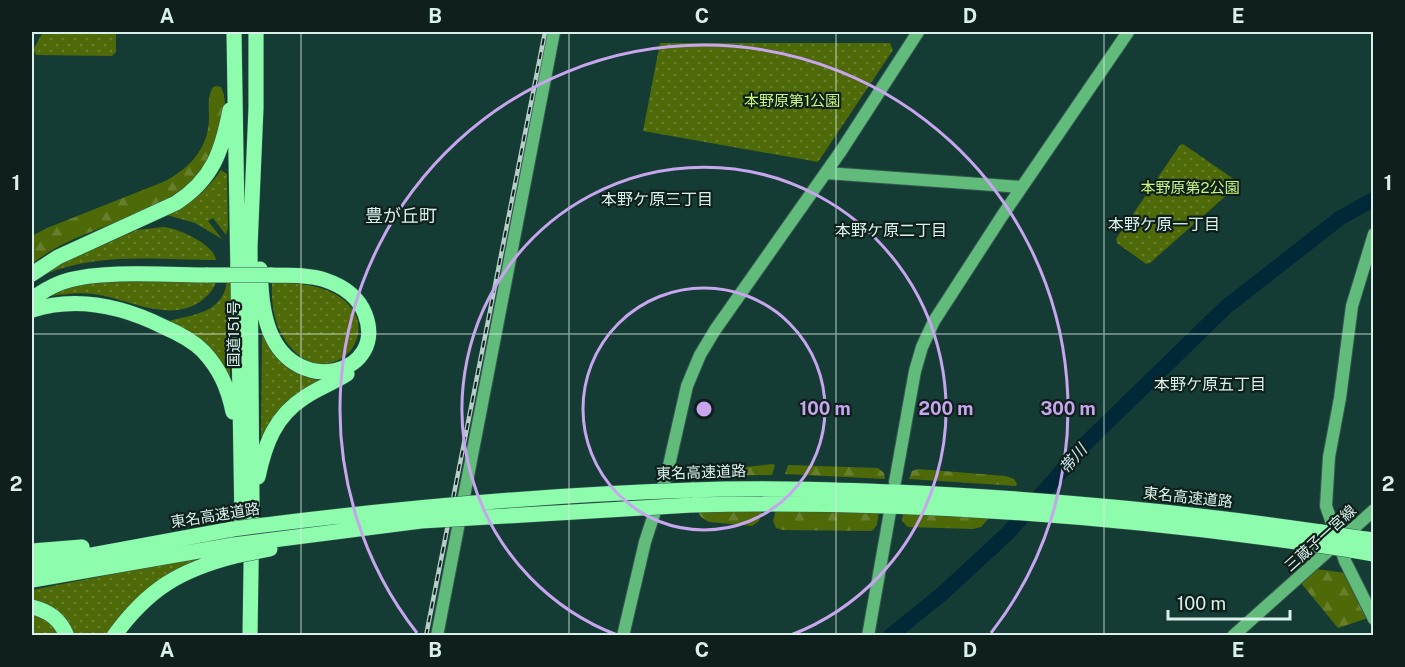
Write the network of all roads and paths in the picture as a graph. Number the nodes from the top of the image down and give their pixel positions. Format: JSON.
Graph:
{"nodes":[{"id":1,"x":234,"y":32,"type":"edge"},
{"id":2,"x":256,"y":32,"type":"edge"},
{"id":3,"x":554,"y":32,"type":"edge"},
{"id":4,"x":918,"y":32,"type":"edge"},
{"id":5,"x":1128,"y":32,"type":"edge"},
{"id":6,"x":236,"y":94,"type":"junction"},
{"id":7,"x":255,"y":129,"type":"junction"},
{"id":8,"x":826,"y":173,"type":"junction"},
{"id":9,"x":1022,"y":187,"type":"junction"},
{"id":10,"x":1374,"y":234,"type":"edge"},
{"id":11,"x":208,"y":271,"type":"junction"},
{"id":12,"x":270,"y":271,"type":"junction"},
{"id":13,"x":32,"y":274,"type":"edge"},
{"id":14,"x":32,"y":289,"type":"edge"},
{"id":15,"x":32,"y":298,"type":"edge"},
{"id":16,"x":32,"y":310,"type":"edge"},
{"id":17,"x":239,"y":447,"type":"junction"},
{"id":18,"x":895,"y":482,"type":"dead end"},
{"id":19,"x":692,"y":497,"type":"junction"},
{"id":20,"x":252,"y":504,"type":"junction"},
{"id":21,"x":1047,"y":507,"type":"junction"},
{"id":22,"x":1374,"y":510,"type":"edge"},
{"id":23,"x":890,"y":512,"type":"dead end"},
{"id":24,"x":167,"y":540,"type":"junction"},
{"id":25,"x":1356,"y":542,"type":"edge"},
{"id":26,"x":234,"y":543,"type":"junction"},
{"id":27,"x":32,"y":551,"type":"edge"},
{"id":28,"x":1374,"y":554,"type":"edge"},
{"id":29,"x":32,"y":566,"type":"edge"},
{"id":30,"x":32,"y":580,"type":"edge"},
{"id":31,"x":32,"y":607,"type":"edge"},
{"id":32,"x":1374,"y":619,"type":"edge"},
{"id":33,"x":868,"y":632,"type":"edge"},
{"id":34,"x":67,"y":636,"type":"edge"},
{"id":35,"x":114,"y":636,"type":"edge"},
{"id":36,"x":241,"y":636,"type":"edge"},
{"id":37,"x":250,"y":636,"type":"edge"},
{"id":38,"x":437,"y":636,"type":"edge"},
{"id":39,"x":623,"y":636,"type":"edge"},
{"id":40,"x":1233,"y":636,"type":"edge"}],
"edges":[{"from":1,"to":6,"type":"highway","name":"国道151号"},
{"from":2,"to":7,"type":"highway","name":"国道151号"},
{"from":3,"to":38,"type":"street"},
{"from":4,"to":8,"type":"street"},
{"from":5,"to":9,"type":"street"},
{"from":6,"to":13,"type":"highway"},
{"from":6,"to":17,"type":"highway","name":"国道151号"},
{"from":7,"to":12,"type":"highway"},
{"from":7,"to":20,"type":"highway","name":"国道151号"},
{"from":8,"to":9,"type":"street"},
{"from":8,"to":39,"type":"street"},
{"from":9,"to":18,"type":"street"},
{"from":10,"to":25,"type":"street"},
{"from":11,"to":12,"type":"highway","bridge":true},
{"from":11,"to":14,"type":"highway"},
{"from":11,"to":15,"type":"highway"},
{"from":12,"to":20,"type":"highway"},
{"from":16,"to":17,"type":"highway"},
{"from":17,"to":36,"type":"highway","name":"国道151号"},
{"from":19,"to":21,"type":"highway","name":"東名高速道路"},
{"from":19,"to":21,"type":"highway","name":"東名高速道路"},
{"from":19,"to":26,"type":"highway","name":"東名高速道路","bridge":true},
{"from":19,"to":26,"type":"highway","name":"東名高速道路","bridge":true},
{"from":20,"to":37,"type":"highway","name":"国道151号"},
{"from":21,"to":25,"type":"highway","name":"東名高速道路","bridge":true},
{"from":22,"to":25,"type":"street","name":"三蔵子一宮線"},
{"from":23,"to":33,"type":"street"},
{"from":24,"to":26,"type":"highway","name":"東名高速道路"},
{"from":24,"to":27,"type":"highway"},
{"from":24,"to":29,"type":"highway","name":"東名高速道路"},
{"from":25,"to":28,"type":"highway","name":"東名高速道路"},
{"from":25,"to":32,"type":"street"},
{"from":25,"to":40,"type":"street","name":"三蔵子一宮線"},
{"from":26,"to":30,"type":"highway","name":"東名高速道路"},
{"from":26,"to":35,"type":"highway"},
{"from":31,"to":34,"type":"highway"}]}
